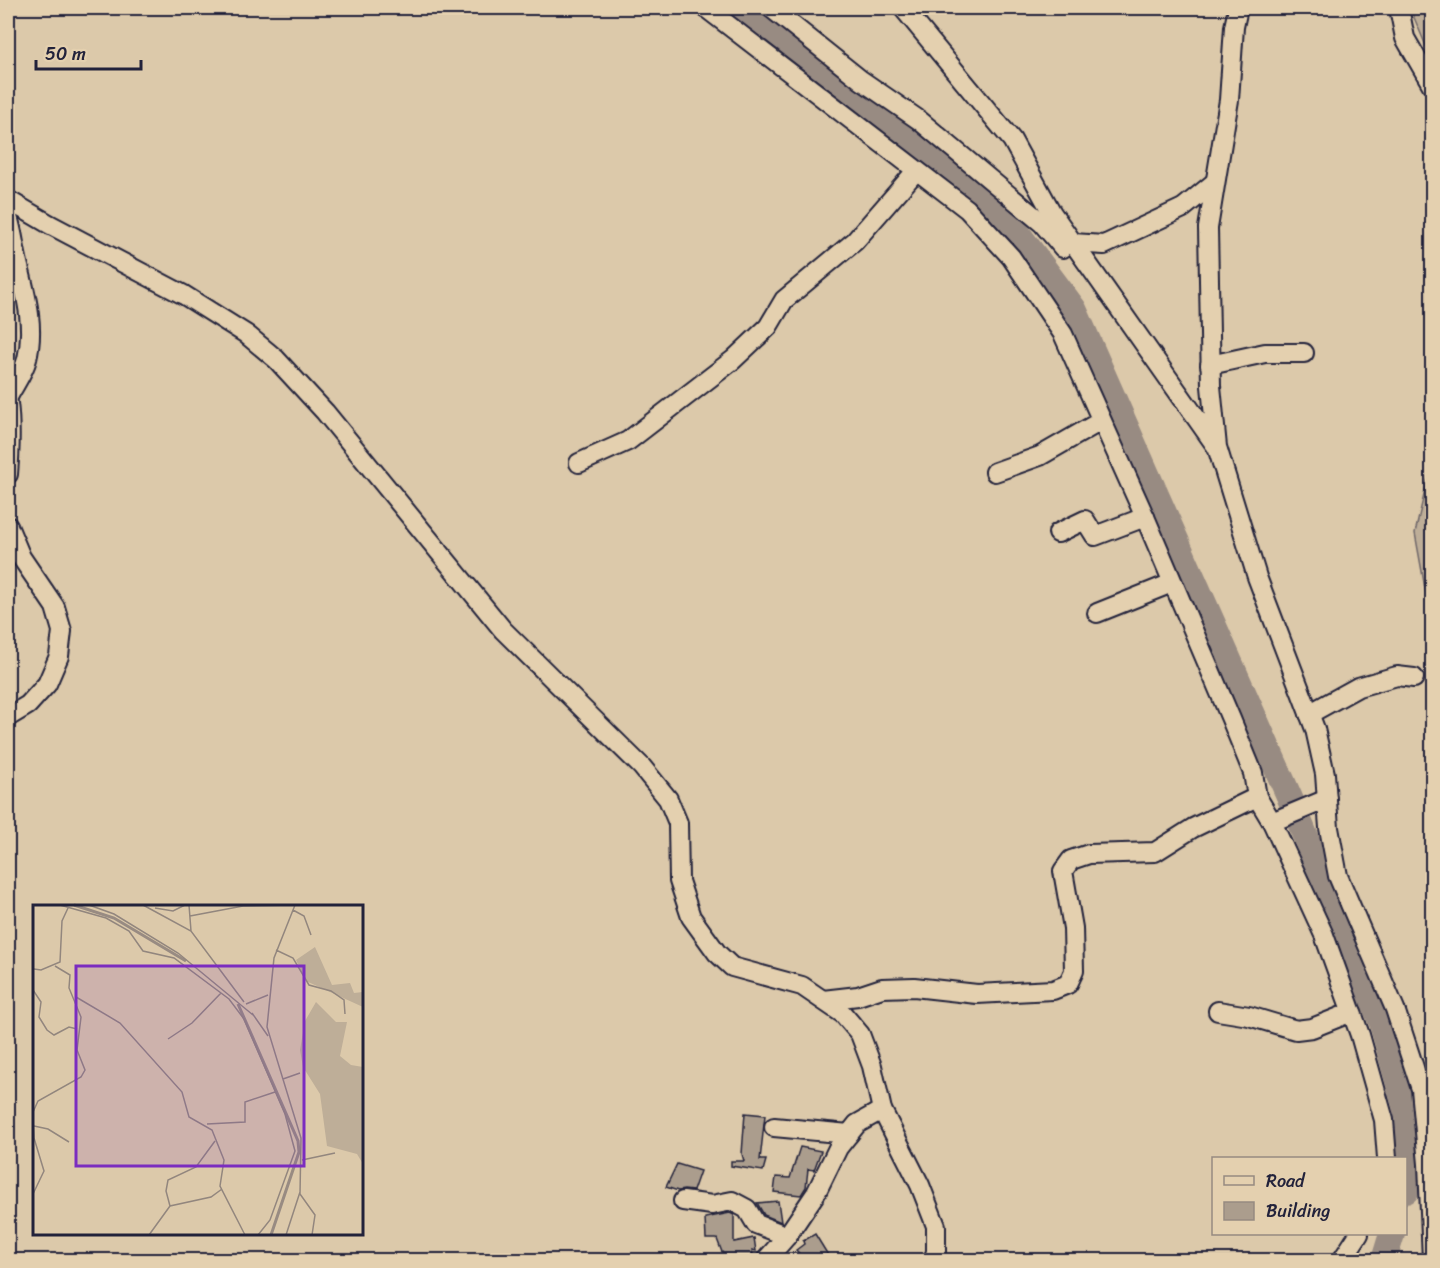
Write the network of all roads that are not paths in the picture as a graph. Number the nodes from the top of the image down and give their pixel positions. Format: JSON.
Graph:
{"nodes":[{"id":1,"x":706,"y":8,"type":"edge"},
{"id":2,"x":771,"y":8,"type":"edge"},
{"id":3,"x":903,"y":8,"type":"edge"},
{"id":4,"x":1238,"y":8,"type":"edge"},
{"id":5,"x":1399,"y":8,"type":"edge"},
{"id":6,"x":1432,"y":85,"type":"edge"},
{"id":7,"x":916,"y":171,"type":"junction"},
{"id":8,"x":1215,"y":182,"type":"junction"},
{"id":9,"x":8,"y":200,"type":"edge"},
{"id":10,"x":8,"y":217,"type":"edge"},
{"id":11,"x":1072,"y":243,"type":"junction"},
{"id":12,"x":1118,"y":308,"type":"junction"},
{"id":13,"x":1304,"y":353,"type":"dead end"},
{"id":14,"x":1210,"y":365,"type":"junction"},
{"id":15,"x":8,"y":397,"type":"edge"},
{"id":16,"x":8,"y":403,"type":"edge"},
{"id":17,"x":1101,"y":421,"type":"junction"},
{"id":18,"x":1217,"y":447,"type":"junction"},
{"id":19,"x":579,"y":463,"type":"dead end"},
{"id":20,"x":995,"y":472,"type":"dead end"},
{"id":21,"x":8,"y":474,"type":"edge"},
{"id":22,"x":1144,"y":518,"type":"junction"},
{"id":23,"x":8,"y":526,"type":"edge"},
{"id":24,"x":1058,"y":533,"type":"dead end"},
{"id":25,"x":1172,"y":583,"type":"junction"},
{"id":26,"x":1097,"y":614,"type":"dead end"},
{"id":27,"x":1414,"y":678,"type":"dead end"},
{"id":28,"x":1309,"y":714,"type":"junction"},
{"id":29,"x":8,"y":717,"type":"edge"},
{"id":30,"x":1257,"y":797,"type":"junction"},
{"id":31,"x":1319,"y":802,"type":"junction"},
{"id":32,"x":1279,"y":819,"type":"junction"},
{"id":33,"x":823,"y":1000,"type":"junction"},
{"id":34,"x":1218,"y":1011,"type":"dead end"},
{"id":35,"x":1352,"y":1012,"type":"junction"},
{"id":36,"x":882,"y":1110,"type":"junction"},
{"id":37,"x":774,"y":1127,"type":"dead end"},
{"id":38,"x":849,"y":1134,"type":"junction"},
{"id":39,"x":1387,"y":1157,"type":"edge"},
{"id":40,"x":683,"y":1201,"type":"dead end"},
{"id":41,"x":1432,"y":1230,"type":"edge"},
{"id":42,"x":1358,"y":1235,"type":"edge"},
{"id":43,"x":787,"y":1236,"type":"junction"},
{"id":44,"x":766,"y":1260,"type":"edge"},
{"id":45,"x":933,"y":1260,"type":"edge"},
{"id":46,"x":1342,"y":1260,"type":"edge"},
{"id":47,"x":1432,"y":1260,"type":"edge"}],
"edges":[{"from":1,"to":7,"type":"street"},
{"from":2,"to":12,"type":"street"},
{"from":3,"to":11,"type":"street"},
{"from":4,"to":8,"type":"street"},
{"from":5,"to":6,"type":"street"},
{"from":7,"to":17,"type":"street"},
{"from":7,"to":19,"type":"street"},
{"from":8,"to":11,"type":"street"},
{"from":8,"to":14,"type":"street"},
{"from":9,"to":33,"type":"street"},
{"from":10,"to":15,"type":"street"},
{"from":11,"to":12,"type":"street"},
{"from":12,"to":18,"type":"street"},
{"from":13,"to":14,"type":"street"},
{"from":14,"to":18,"type":"street"},
{"from":16,"to":21,"type":"street"},
{"from":17,"to":20,"type":"street"},
{"from":17,"to":22,"type":"street"},
{"from":18,"to":28,"type":"street"},
{"from":22,"to":24,"type":"street"},
{"from":22,"to":25,"type":"street"},
{"from":23,"to":29,"type":"street"},
{"from":25,"to":26,"type":"street"},
{"from":25,"to":30,"type":"street"},
{"from":27,"to":28,"type":"street"},
{"from":28,"to":31,"type":"street"},
{"from":30,"to":32,"type":"street"},
{"from":30,"to":33,"type":"street"},
{"from":31,"to":32,"type":"street"},
{"from":31,"to":41,"type":"street"},
{"from":32,"to":35,"type":"street"},
{"from":33,"to":36,"type":"street"},
{"from":34,"to":35,"type":"street"},
{"from":35,"to":39,"type":"street"},
{"from":36,"to":38,"type":"street"},
{"from":36,"to":45,"type":"street"},
{"from":37,"to":38,"type":"street"},
{"from":38,"to":43,"type":"street"},
{"from":40,"to":43,"type":"street"},
{"from":41,"to":47,"type":"street"},
{"from":42,"to":46,"type":"street"},
{"from":43,"to":44,"type":"street"}]}
